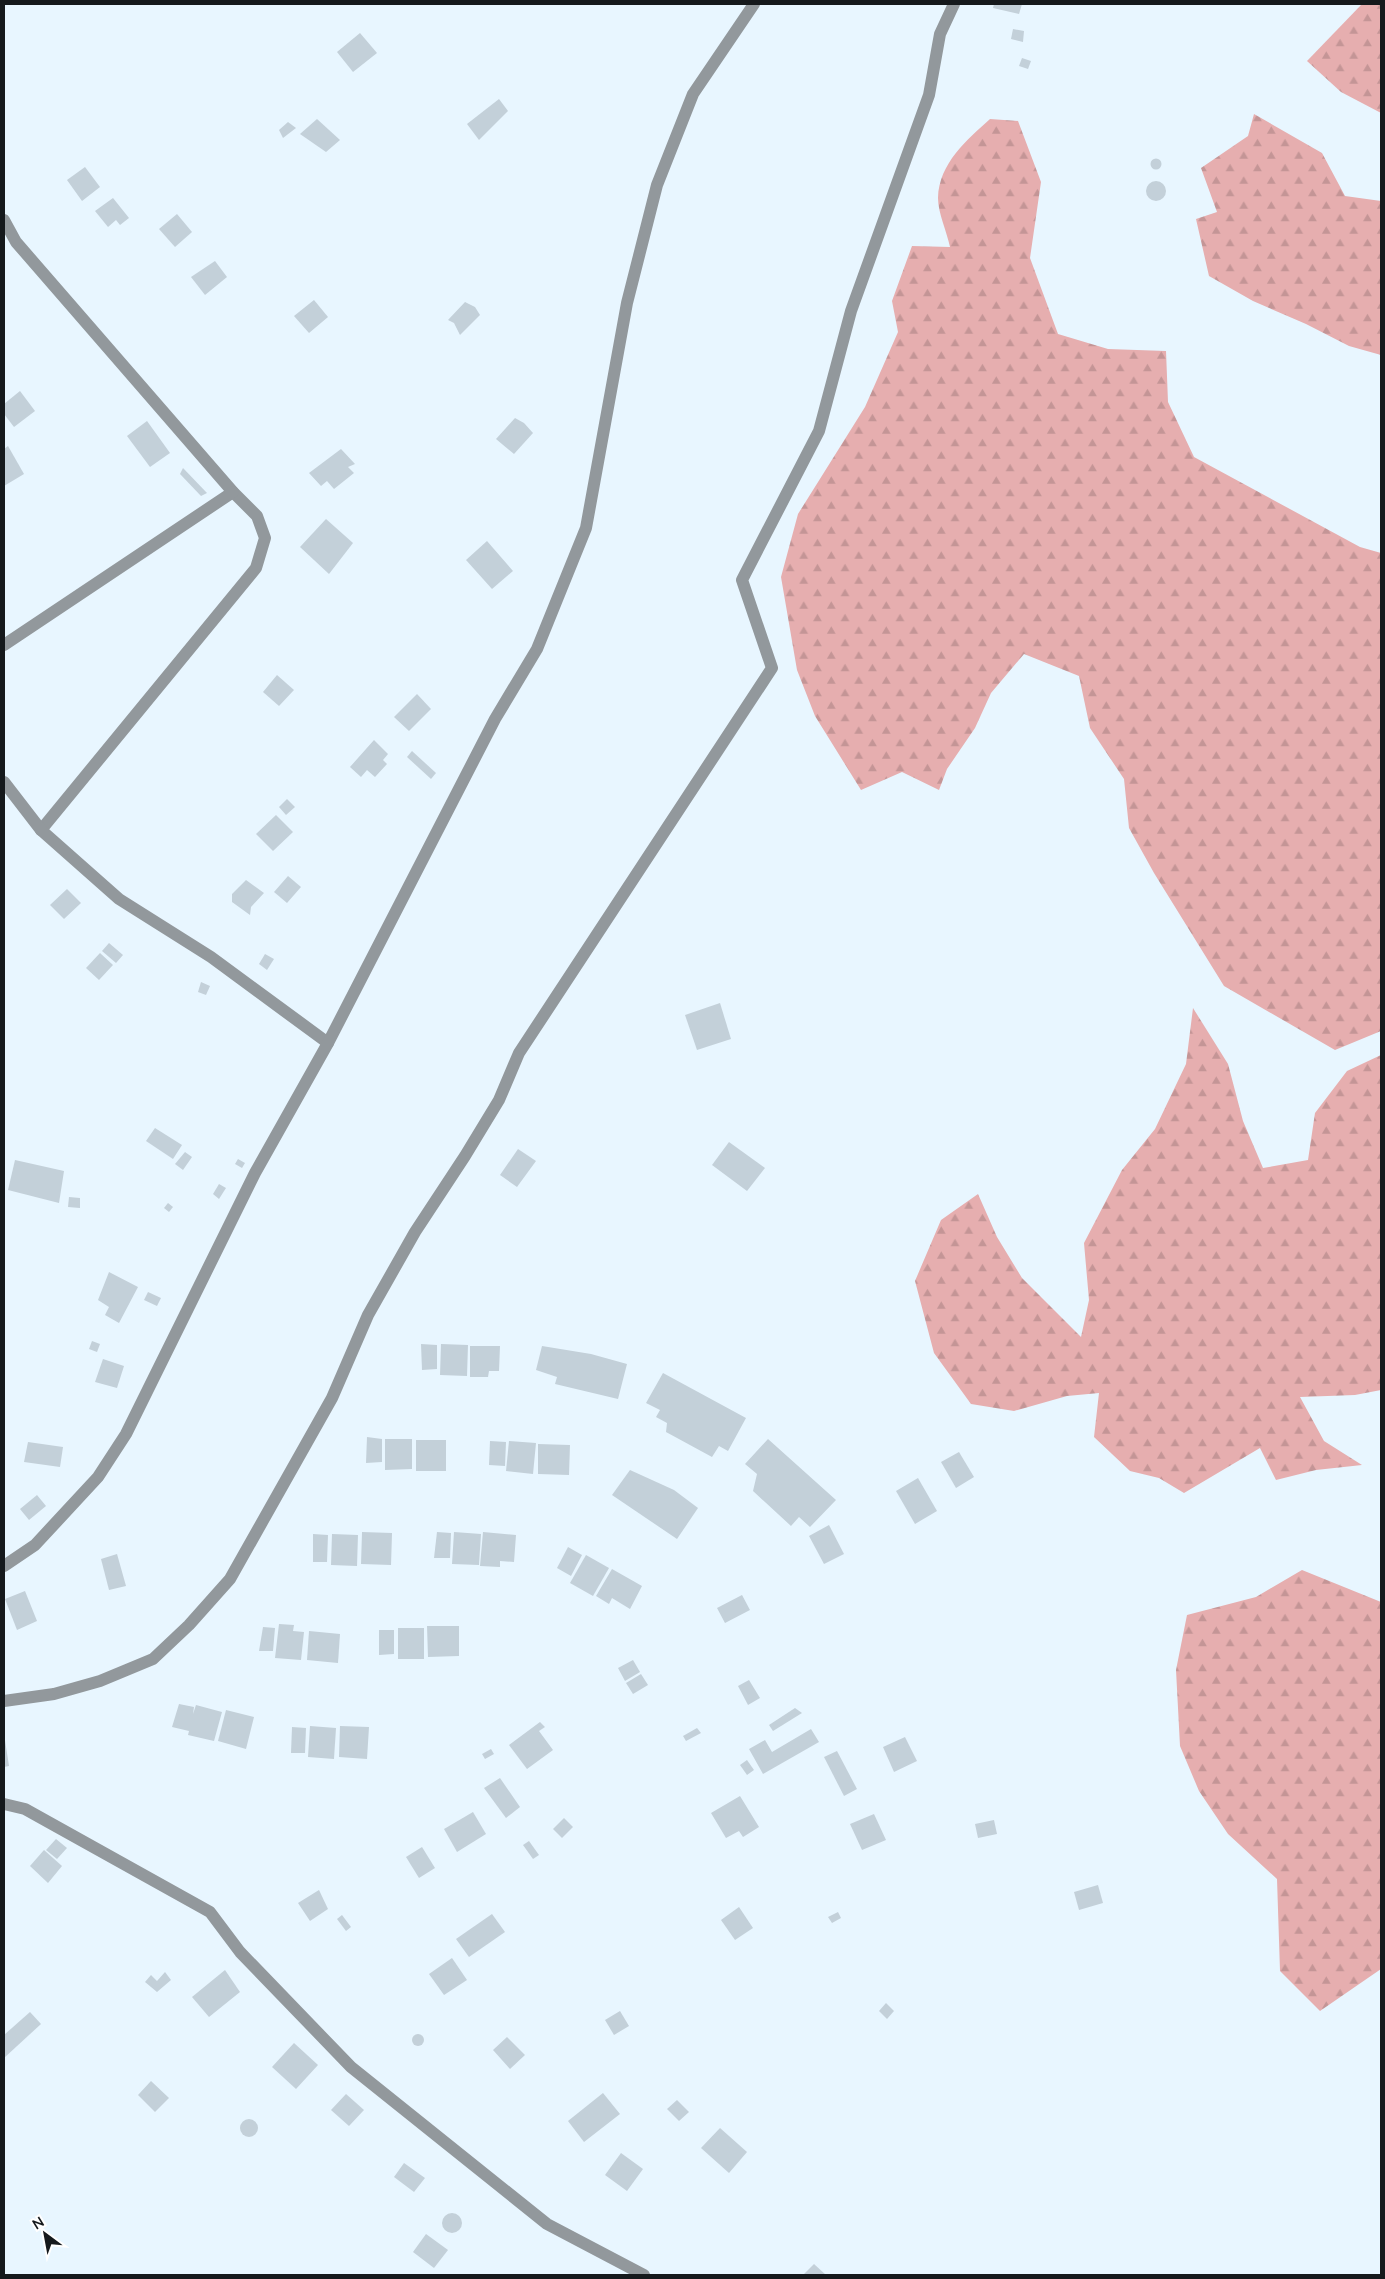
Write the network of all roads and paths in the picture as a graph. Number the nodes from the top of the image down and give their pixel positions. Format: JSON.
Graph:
{"nodes":[{"id":1,"x":754,"y":4,"type":"edge"},
{"id":2,"x":954,"y":4,"type":"edge"},
{"id":3,"x":4,"y":220,"type":"edge"},
{"id":4,"x":233,"y":492,"type":"junction"},
{"id":5,"x":4,"y":645,"type":"edge"},
{"id":6,"x":4,"y":782,"type":"edge"},
{"id":7,"x":41,"y":830,"type":"junction"},
{"id":8,"x":328,"y":1042,"type":"junction"},
{"id":9,"x":4,"y":1566,"type":"edge"},
{"id":10,"x":4,"y":1701,"type":"edge"},
{"id":11,"x":4,"y":1804,"type":"edge"},
{"id":12,"x":644,"y":2275,"type":"edge"}],
"edges":[{"from":1,"to":8,"type":"street"},
{"from":2,"to":10,"type":"street"},
{"from":3,"to":4,"type":"street"},
{"from":4,"to":5,"type":"street"},
{"from":4,"to":7,"type":"street"},
{"from":6,"to":7,"type":"street"},
{"from":7,"to":8,"type":"street"},
{"from":8,"to":9,"type":"street"},
{"from":11,"to":12,"type":"street"}]}
